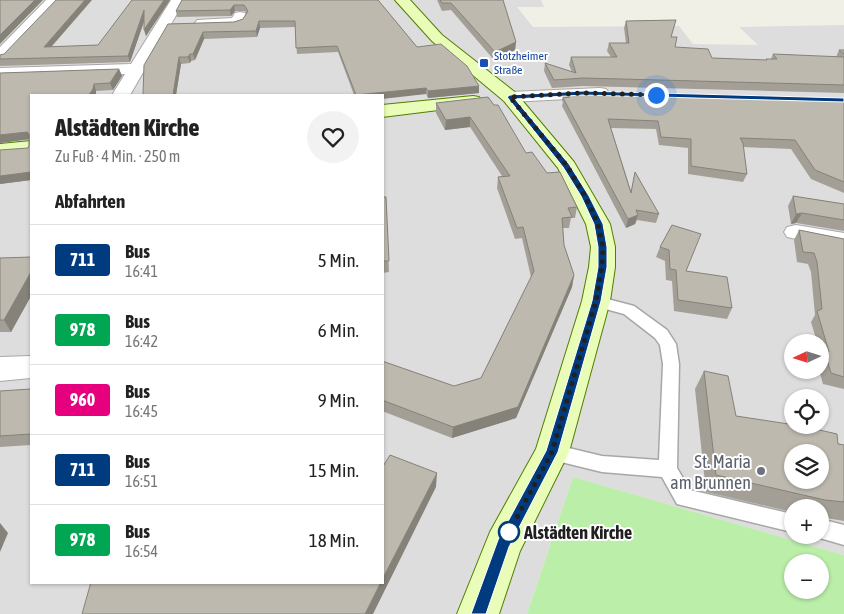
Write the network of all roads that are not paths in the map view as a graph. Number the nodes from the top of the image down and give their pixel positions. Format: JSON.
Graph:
{"nodes":[{"id":1,"x":54,"y":0,"type":"edge"},
{"id":2,"x":178,"y":0,"type":"edge"},
{"id":3,"x":402,"y":0,"type":"edge"},
{"id":4,"x":240,"y":16,"type":"dead end"},
{"id":5,"x":163,"y":24,"type":"junction"},
{"id":6,"x":0,"y":56,"type":"edge"},
{"id":7,"x":136,"y":69,"type":"junction"},
{"id":8,"x":0,"y":73,"type":"edge"},
{"id":9,"x":121,"y":94,"type":"edge"},
{"id":10,"x":622,"y":94,"type":"edge"},
{"id":11,"x":510,"y":97,"type":"junction"},
{"id":12,"x":384,"y":111,"type":"edge"},
{"id":13,"x":30,"y":147,"type":"edge"},
{"id":14,"x":0,"y":150,"type":"edge"},
{"id":15,"x":796,"y":232,"type":"dead end"},
{"id":16,"x":844,"y":241,"type":"edge"},
{"id":17,"x":596,"y":301,"type":"junction"},
{"id":18,"x":30,"y":367,"type":"edge"},
{"id":19,"x":0,"y":369,"type":"edge"},
{"id":20,"x":552,"y":452,"type":"junction"},
{"id":21,"x":668,"y":469,"type":"junction"},
{"id":22,"x":784,"y":521,"type":"edge"},
{"id":23,"x":829,"y":531,"type":"edge"},
{"id":24,"x":844,"y":535,"type":"edge"},
{"id":25,"x":478,"y":614,"type":"edge"}],
"edges":[{"from":1,"to":6,"type":"street"},
{"from":2,"to":5,"type":"street"},
{"from":3,"to":11,"type":"street"},
{"from":4,"to":5,"type":"street"},
{"from":5,"to":7,"type":"street"},
{"from":7,"to":8,"type":"street"},
{"from":7,"to":9,"type":"street"},
{"from":10,"to":11,"type":"street"},
{"from":11,"to":12,"type":"street"},
{"from":11,"to":17,"type":"street"},
{"from":13,"to":14,"type":"street"},
{"from":15,"to":16,"type":"street"},
{"from":17,"to":20,"type":"street"},
{"from":17,"to":21,"type":"lane"},
{"from":18,"to":19,"type":"street"},
{"from":20,"to":21,"type":"lane"},
{"from":20,"to":25,"type":"street"},
{"from":21,"to":22,"type":"lane"},
{"from":23,"to":24,"type":"lane"}]}
